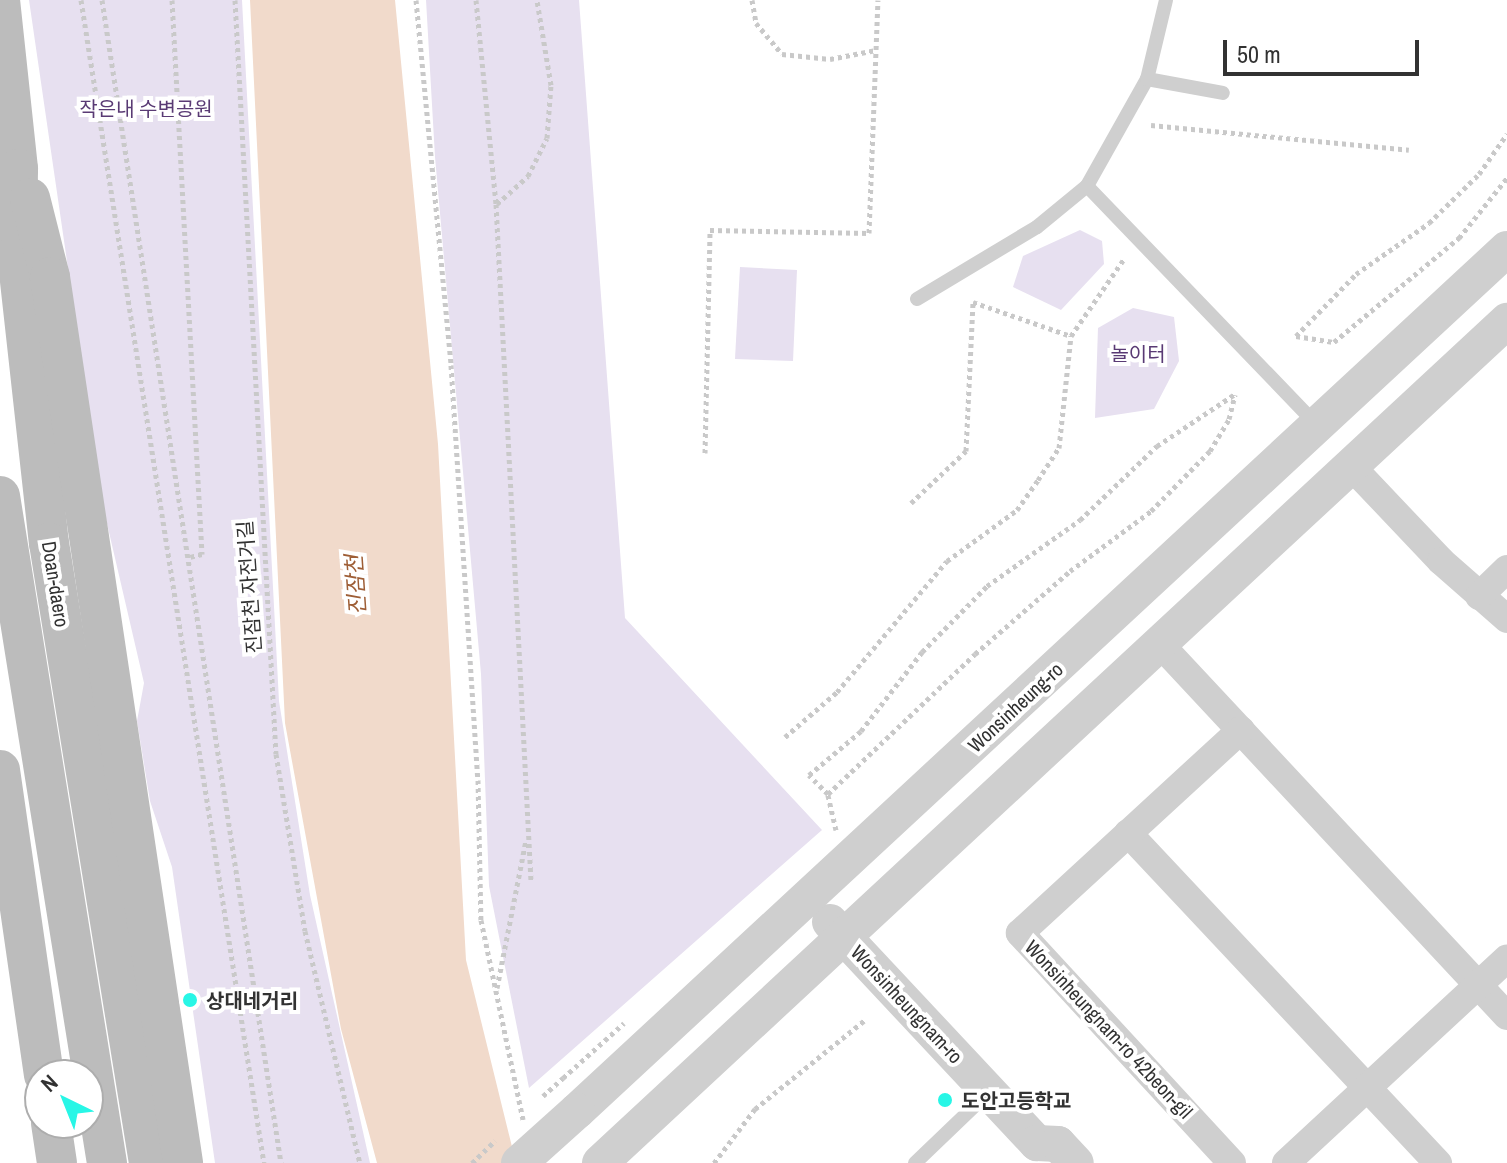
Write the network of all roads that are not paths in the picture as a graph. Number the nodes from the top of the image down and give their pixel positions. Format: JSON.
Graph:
{"nodes":[{"id":1,"x":0,"y":0,"type":"edge"},
{"id":2,"x":1166,"y":0,"type":"edge"},
{"id":3,"x":1147,"y":79,"type":"junction"},
{"id":4,"x":1223,"y":93,"type":"dead end"},
{"id":5,"x":18,"y":169,"type":"junction"},
{"id":6,"x":1087,"y":186,"type":"junction"},
{"id":7,"x":1507,"y":249,"type":"edge"},
{"id":8,"x":917,"y":299,"type":"dead end"},
{"id":9,"x":1507,"y":321,"type":"edge"},
{"id":10,"x":1316,"y":424,"type":"junction"},
{"id":11,"x":1350,"y":465,"type":"junction"},
{"id":12,"x":0,"y":496,"type":"edge"},
{"id":13,"x":1507,"y":569,"type":"edge"},
{"id":14,"x":1479,"y":596,"type":"junction"},
{"id":15,"x":1507,"y":619,"type":"edge"},
{"id":16,"x":1159,"y":643,"type":"junction"},
{"id":17,"x":1241,"y":730,"type":"junction"},
{"id":18,"x":0,"y":770,"type":"edge"},
{"id":19,"x":1128,"y":833,"type":"junction"},
{"id":20,"x":809,"y":900,"type":"junction"},
{"id":21,"x":846,"y":939,"type":"junction"},
{"id":22,"x":1507,"y":958,"type":"edge"},
{"id":23,"x":1478,"y":985,"type":"junction"},
{"id":24,"x":1507,"y":1016,"type":"edge"},
{"id":25,"x":42,"y":1059,"type":"edge"},
{"id":26,"x":1368,"y":1088,"type":"junction"},
{"id":27,"x":989,"y":1092,"type":"junction"},
{"id":28,"x":53,"y":1139,"type":"edge"},
{"id":29,"x":1036,"y":1153,"type":"edge"},
{"id":30,"x":57,"y":1163,"type":"edge"},
{"id":31,"x":107,"y":1163,"type":"edge"},
{"id":32,"x":149,"y":1163,"type":"edge"},
{"id":33,"x":183,"y":1163,"type":"edge"},
{"id":34,"x":519,"y":1163,"type":"edge"},
{"id":35,"x":600,"y":1163,"type":"edge"},
{"id":36,"x":915,"y":1163,"type":"edge"},
{"id":37,"x":1076,"y":1163,"type":"edge"},
{"id":38,"x":1232,"y":1163,"type":"edge"},
{"id":39,"x":1286,"y":1163,"type":"edge"},
{"id":40,"x":1438,"y":1163,"type":"edge"}],
"edges":[{"from":1,"to":5,"type":"main road","name":"Doan-daero"},
{"from":2,"to":3,"type":"lane"},
{"from":3,"to":4,"type":"lane"},
{"from":3,"to":6,"type":"lane"},
{"from":5,"to":32,"type":"main road","name":"Doan-daero"},
{"from":5,"to":33,"type":"main road"},
{"from":6,"to":8,"type":"lane"},
{"from":6,"to":10,"type":"lane"},
{"from":7,"to":10,"type":"street","name":"Wonsinheung-ro"},
{"from":9,"to":11,"type":"street"},
{"from":10,"to":20,"type":"street","name":"Wonsinheung-ro"},
{"from":11,"to":14,"type":"street"},
{"from":11,"to":16,"type":"street"},
{"from":12,"to":31,"type":"main road","name":"Doan-daero"},
{"from":13,"to":14,"type":"street"},
{"from":14,"to":15,"type":"street"},
{"from":16,"to":17,"type":"street"},
{"from":16,"to":21,"type":"street"},
{"from":17,"to":19,"type":"street","name":"Wonsinheungnam-ro 42beon-gil"},
{"from":17,"to":23,"type":"street"},
{"from":18,"to":25,"type":"main road"},
{"from":19,"to":26,"type":"street"},
{"from":19,"to":38,"type":"street","name":"Wonsinheungnam-ro 42beon-gil"},
{"from":20,"to":21,"type":"street","name":"Wonsinheungnam-ro"},
{"from":20,"to":34,"type":"street","name":"Wonsinheung-ro","bridge":true},
{"from":21,"to":27,"type":"street","name":"Wonsinheungnam-ro"},
{"from":21,"to":35,"type":"street"},
{"from":22,"to":23,"type":"street"},
{"from":23,"to":24,"type":"street"},
{"from":23,"to":26,"type":"street"},
{"from":26,"to":39,"type":"street"},
{"from":26,"to":40,"type":"street"},
{"from":27,"to":29,"type":"street","name":"Wonsinheungnam-ro"},
{"from":27,"to":36,"type":"lane"},
{"from":28,"to":30,"type":"main road"},
{"from":29,"to":37,"type":"street","name":"Wonsinheungnam-ro"}]}
